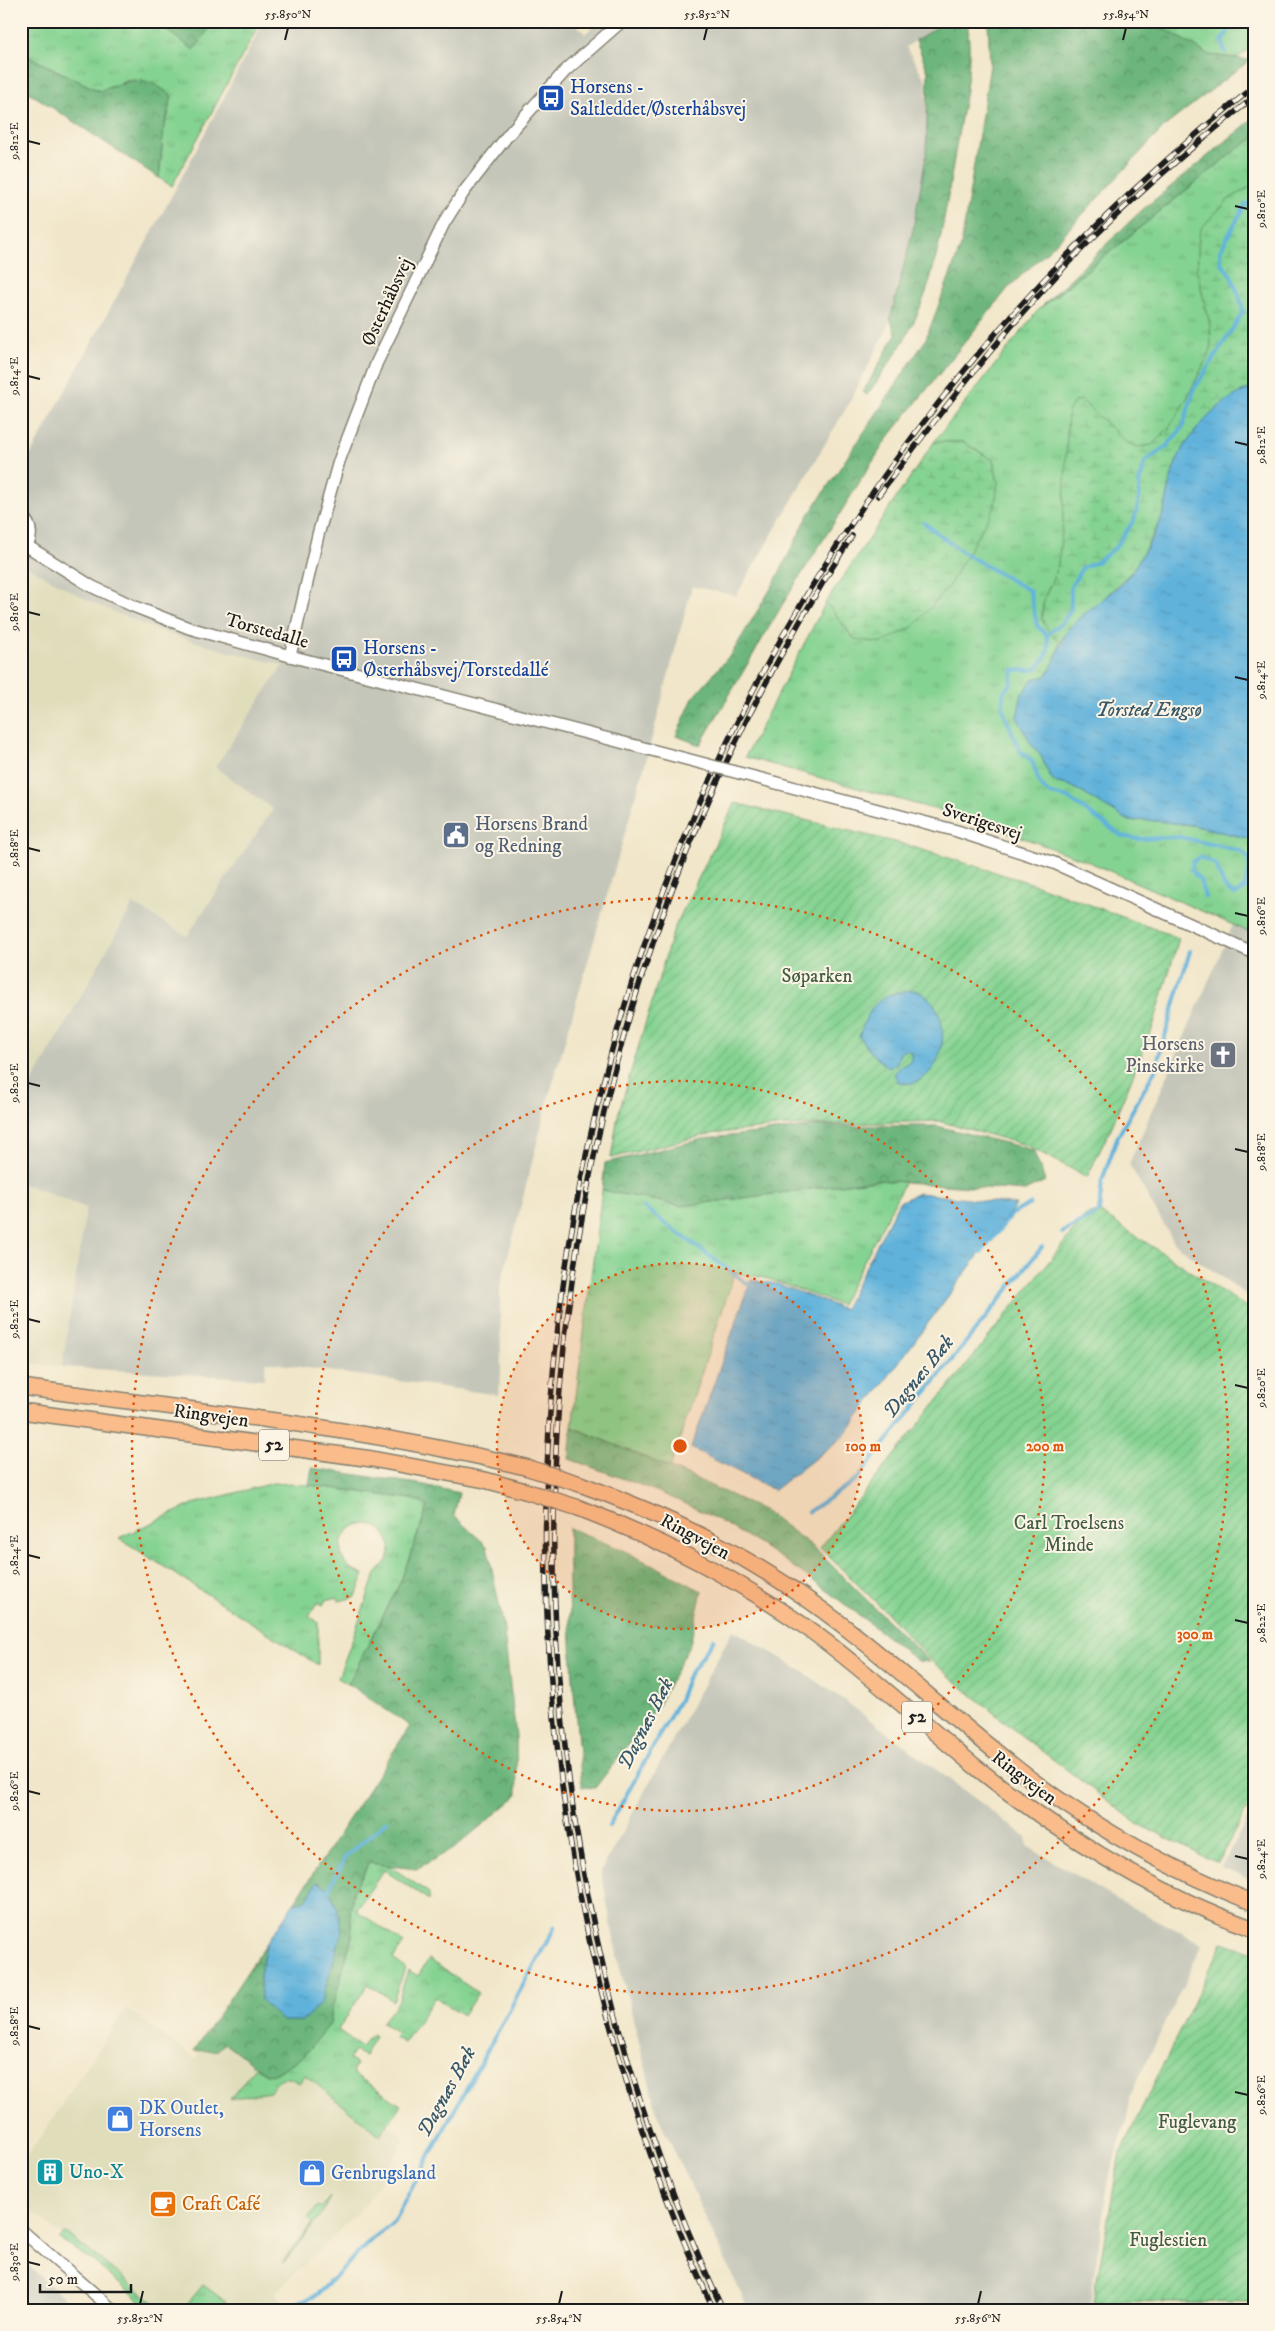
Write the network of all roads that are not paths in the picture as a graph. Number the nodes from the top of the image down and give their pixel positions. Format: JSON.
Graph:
{"nodes":[{"id":1,"x":622,"y":21,"type":"edge"},
{"id":2,"x":21,"y":515,"type":"edge"},
{"id":3,"x":24,"y":549,"type":"edge"},
{"id":4,"x":290,"y":656,"type":"junction"},
{"id":5,"x":686,"y":759,"type":"joint"},
{"id":6,"x":1254,"y":953,"type":"edge"},
{"id":7,"x":21,"y":1387,"type":"edge"},
{"id":8,"x":21,"y":1410,"type":"edge"},
{"id":9,"x":1254,"y":1904,"type":"edge"},
{"id":10,"x":1254,"y":1929,"type":"edge"},
{"id":11,"x":21,"y":2230,"type":"edge"},
{"id":12,"x":113,"y":2310,"type":"edge"}],
"edges":[{"from":1,"to":4,"type":"street","name":"Østerhåbsvej"},
{"from":2,"to":3,"type":"street"},
{"from":3,"to":4,"type":"street","name":"Torstedalle"},
{"from":4,"to":5,"type":"street","name":"Torstedalle"},
{"from":5,"to":6,"type":"street","name":"Sverigesvej","bridge":true},
{"from":7,"to":9,"type":"main road","name":"Ringvejen","number":"52","bridge":true},
{"from":8,"to":10,"type":"main road","name":"Ringvejen","number":"52","bridge":true},
{"from":11,"to":12,"type":"street"}]}
